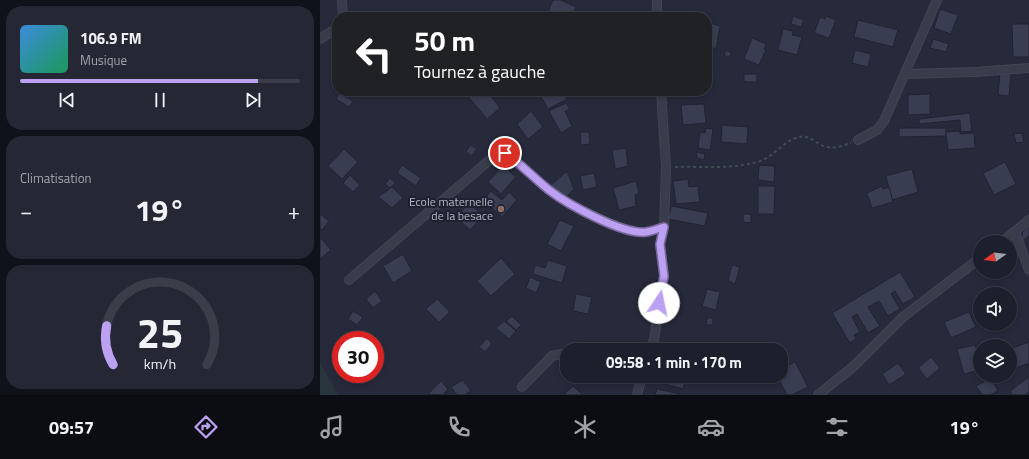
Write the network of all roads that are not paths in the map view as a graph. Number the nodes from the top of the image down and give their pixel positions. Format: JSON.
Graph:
{"nodes":[{"id":1,"x":342,"y":0,"type":"edge"},
{"id":2,"x":657,"y":0,"type":"edge"},
{"id":3,"x":937,"y":0,"type":"edge"},
{"id":4,"x":343,"y":12,"type":"edge"},
{"id":5,"x":657,"y":12,"type":"edge"},
{"id":6,"x":332,"y":31,"type":"edge"},
{"id":7,"x":320,"y":39,"type":"edge"},
{"id":8,"x":1029,"y":68,"type":"edge"},
{"id":9,"x":905,"y":74,"type":"junction"},
{"id":10,"x":660,"y":96,"type":"edge"},
{"id":11,"x":858,"y":140,"type":"road end"},
{"id":12,"x":1029,"y":220,"type":"edge"},
{"id":13,"x":664,"y":227,"type":"junction"},
{"id":14,"x":1015,"y":232,"type":"junction"},
{"id":15,"x":1011,"y":235,"type":"edge"},
{"id":16,"x":973,"y":263,"type":"edge"},
{"id":17,"x":1029,"y":270,"type":"edge"},
{"id":18,"x":349,"y":280,"type":"dead end"},
{"id":19,"x":653,"y":343,"type":"edge"},
{"id":20,"x":560,"y":354,"type":"edge"},
{"id":21,"x":638,"y":383,"type":"edge"},
{"id":22,"x":522,"y":387,"type":"dead end"},
{"id":23,"x":637,"y":395,"type":"edge"},
{"id":24,"x":818,"y":395,"type":"edge"}],
"edges":[{"from":1,"to":4,"type":"street"},
{"from":2,"to":5,"type":"street"},
{"from":3,"to":9,"type":"street"},
{"from":6,"to":7,"type":"street"},
{"from":8,"to":9,"type":"street"},
{"from":9,"to":11,"type":"street"},
{"from":10,"to":13,"type":"street"},
{"from":12,"to":14,"type":"street"},
{"from":13,"to":18,"type":"street"},
{"from":13,"to":19,"type":"street"},
{"from":14,"to":15,"type":"street"},
{"from":14,"to":17,"type":"street"},
{"from":16,"to":24,"type":"street"},
{"from":20,"to":22,"type":"street"},
{"from":21,"to":23,"type":"street"}]}
